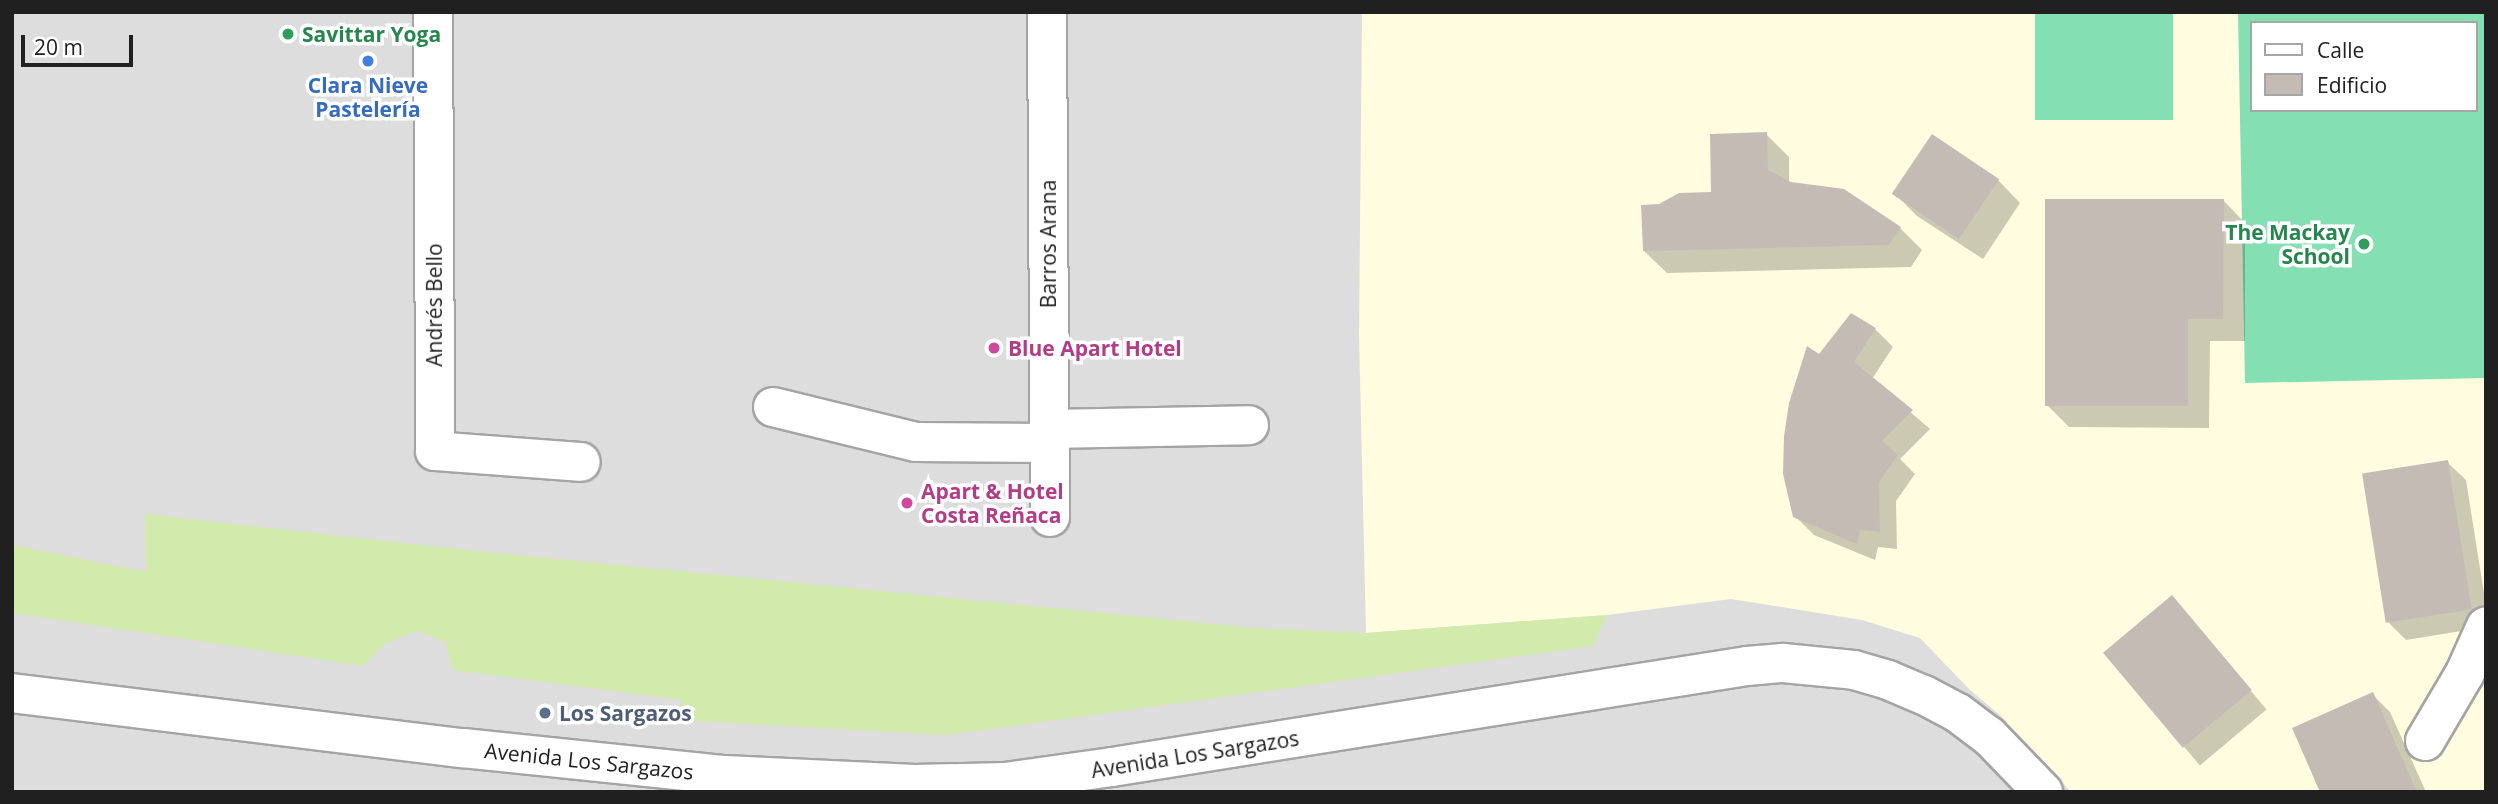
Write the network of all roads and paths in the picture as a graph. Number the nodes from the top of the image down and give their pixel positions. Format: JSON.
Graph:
{"nodes":[{"id":1,"x":433,"y":12,"type":"edge"},
{"id":2,"x":1047,"y":12,"type":"edge"},
{"id":3,"x":773,"y":407,"type":"dead end"},
{"id":4,"x":1249,"y":425,"type":"dead end"},
{"id":5,"x":1049,"y":436,"type":"junction"},
{"id":6,"x":581,"y":462,"type":"dead end"},
{"id":7,"x":1050,"y":517,"type":"dead end"},
{"id":8,"x":2486,"y":626,"type":"edge"},
{"id":9,"x":12,"y":693,"type":"edge"},
{"id":10,"x":2425,"y":741,"type":"dead end"},
{"id":11,"x":727,"y":783,"type":"edge"},
{"id":12,"x":2042,"y":792,"type":"edge"}],
"edges":[{"from":1,"to":6,"type":"street","name":"Andrés Bello"},
{"from":2,"to":5,"type":"street","name":"Barros Arana"},
{"from":3,"to":5,"type":"street"},
{"from":4,"to":5,"type":"street"},
{"from":5,"to":7,"type":"street","name":"Barros Arana"},
{"from":8,"to":10,"type":"street"},
{"from":9,"to":11,"type":"street","name":"Avenida Los Sargazos"},
{"from":11,"to":12,"type":"street","name":"Avenida Los Sargazos"}]}
